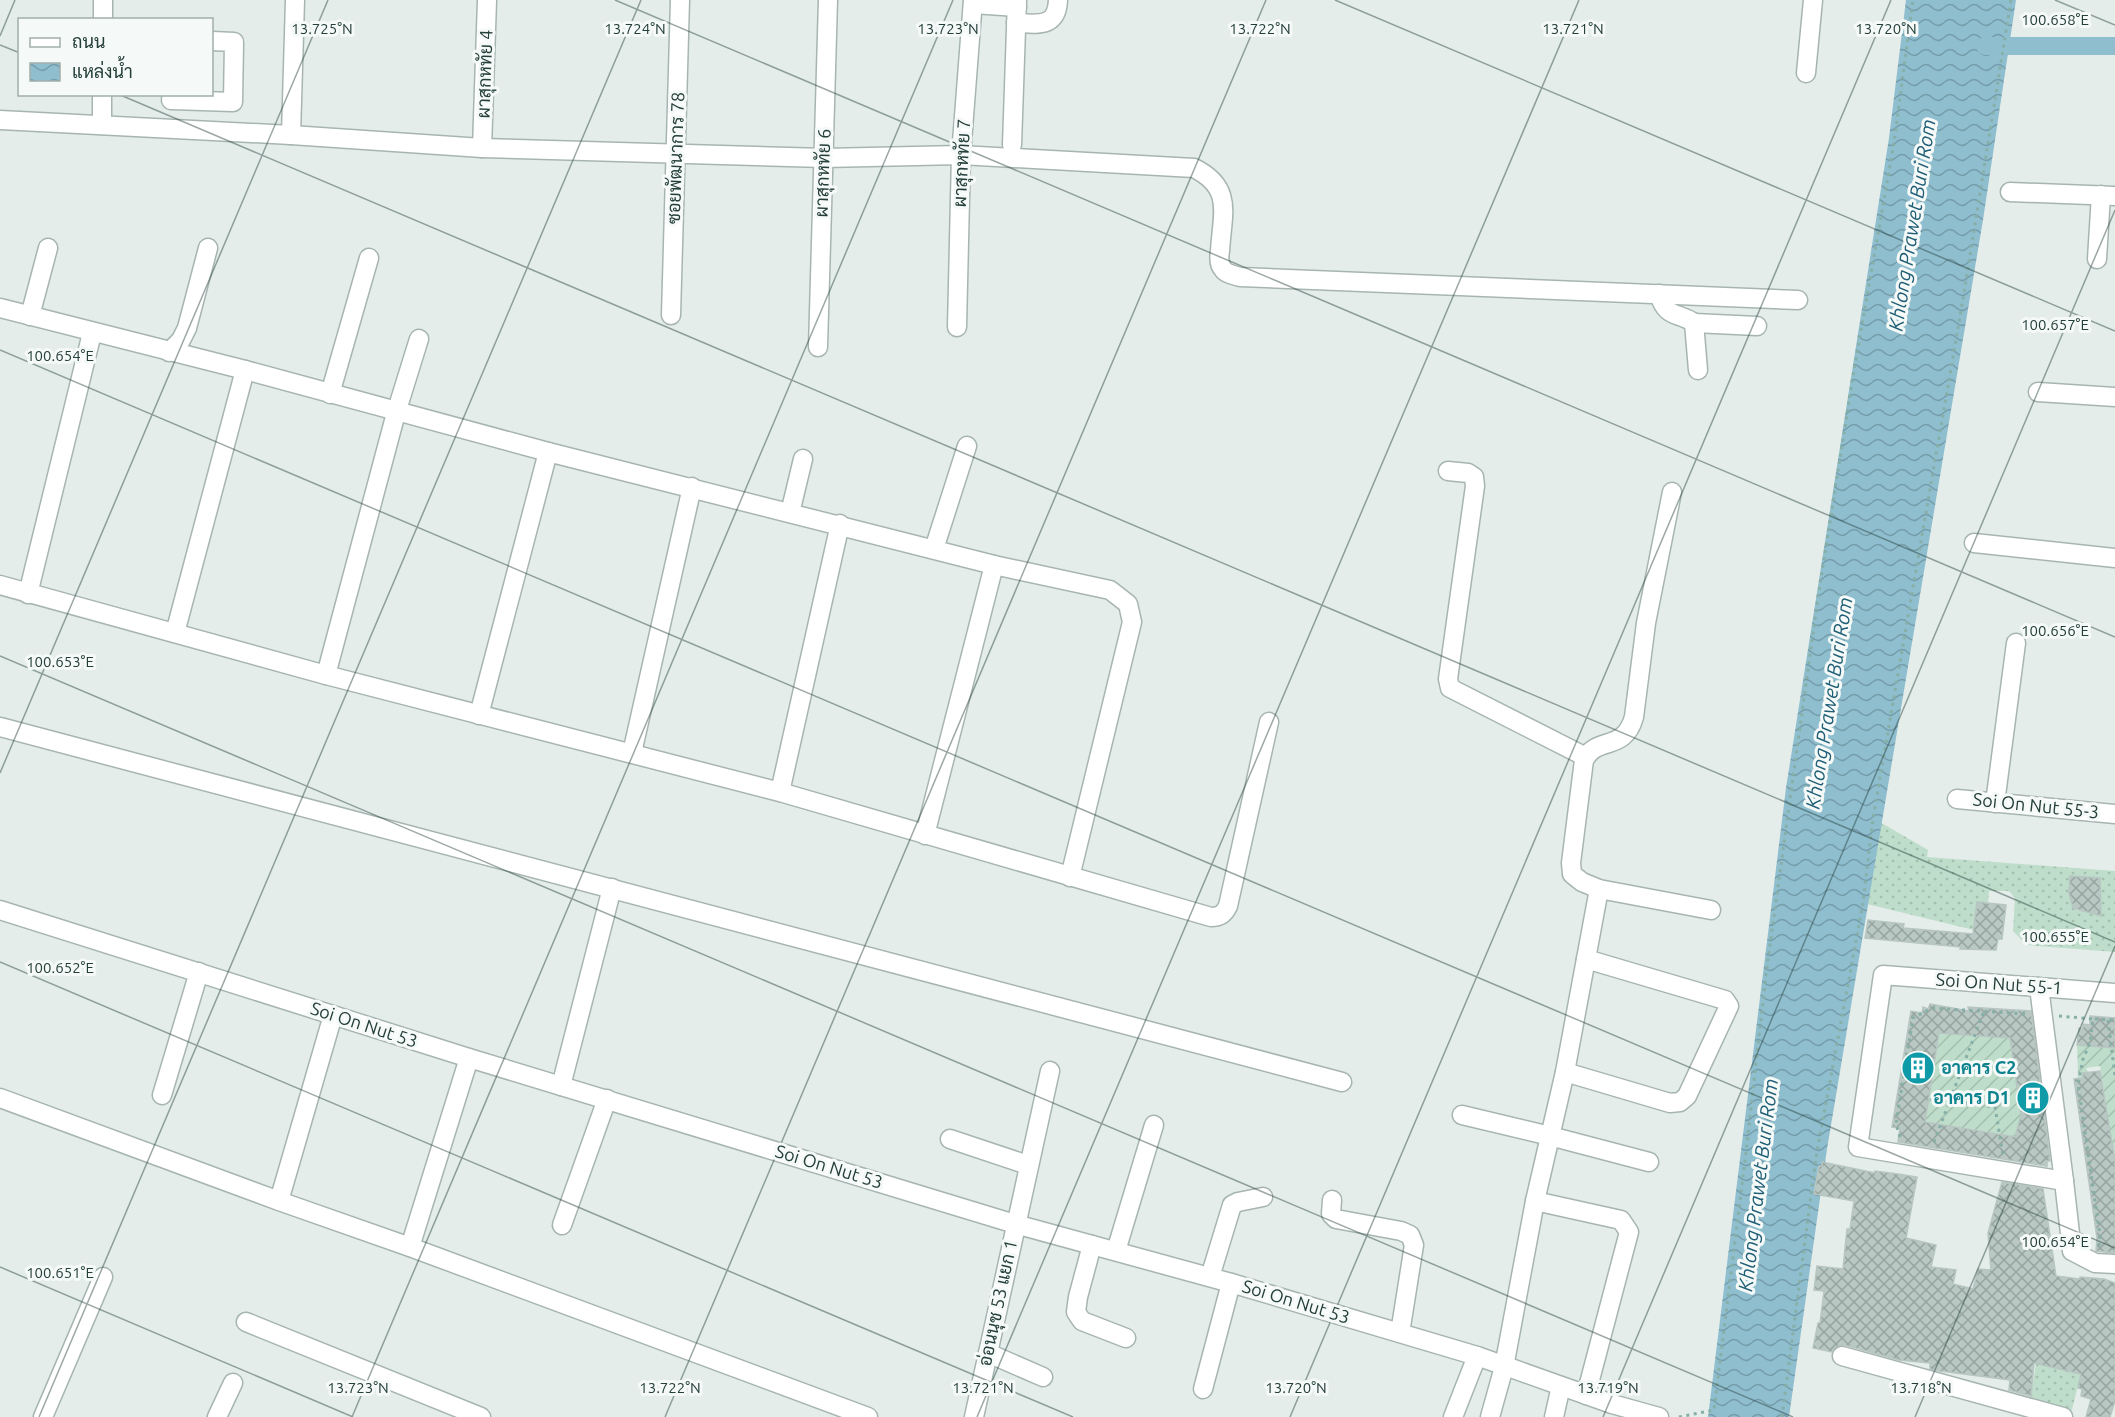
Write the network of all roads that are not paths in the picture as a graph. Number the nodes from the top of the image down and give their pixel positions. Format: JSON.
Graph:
{"nodes":[{"id":1,"x":104,"y":0,"type":"edge"},
{"id":2,"x":295,"y":0,"type":"edge"},
{"id":3,"x":487,"y":0,"type":"edge"},
{"id":4,"x":680,"y":0,"type":"edge"},
{"id":5,"x":828,"y":0,"type":"edge"},
{"id":6,"x":1058,"y":0,"type":"edge"},
{"id":7,"x":1813,"y":0,"type":"edge"},
{"id":8,"x":973,"y":2,"type":"edge"},
{"id":9,"x":1016,"y":10,"type":"edge"},
{"id":10,"x":103,"y":18,"type":"edge"},
{"id":11,"x":213,"y":41,"type":"edge"},
{"id":12,"x":1806,"y":73,"type":"dead end"},
{"id":13,"x":102,"y":96,"type":"edge"},
{"id":14,"x":172,"y":96,"type":"edge"},
{"id":15,"x":201,"y":101,"type":"junction"},
{"id":16,"x":0,"y":120,"type":"edge"},
{"id":17,"x":102,"y":125,"type":"junction"},
{"id":18,"x":201,"y":130,"type":"junction"},
{"id":19,"x":291,"y":135,"type":"junction"},
{"id":20,"x":1012,"y":145,"type":"dead end"},
{"id":21,"x":483,"y":148,"type":"junction"},
{"id":22,"x":677,"y":155,"type":"junction"},
{"id":23,"x":961,"y":155,"type":"junction"},
{"id":24,"x":824,"y":158,"type":"junction"},
{"id":25,"x":2010,"y":192,"type":"dead end"},
{"id":26,"x":2108,"y":196,"type":"edge"},
{"id":27,"x":48,"y":248,"type":"dead end"},
{"id":28,"x":208,"y":248,"type":"dead end"},
{"id":29,"x":369,"y":258,"type":"dead end"},
{"id":30,"x":2097,"y":259,"type":"dead end"},
{"id":31,"x":1659,"y":294,"type":"junction"},
{"id":32,"x":1798,"y":300,"type":"dead end"},
{"id":33,"x":0,"y":308,"type":"edge"},
{"id":34,"x":671,"y":315,"type":"dead end"},
{"id":35,"x":30,"y":316,"type":"junction"},
{"id":36,"x":1694,"y":324,"type":"junction"},
{"id":37,"x":1757,"y":326,"type":"dead end"},
{"id":38,"x":957,"y":327,"type":"dead end"},
{"id":39,"x":92,"y":333,"type":"junction"},
{"id":40,"x":419,"y":339,"type":"dead end"},
{"id":41,"x":818,"y":346,"type":"dead end"},
{"id":42,"x":169,"y":352,"type":"junction"},
{"id":43,"x":245,"y":370,"type":"junction"},
{"id":44,"x":1698,"y":370,"type":"dead end"},
{"id":45,"x":2038,"y":392,"type":"dead end"},
{"id":46,"x":330,"y":394,"type":"junction"},
{"id":47,"x":2115,"y":397,"type":"edge"},
{"id":48,"x":396,"y":412,"type":"junction"},
{"id":49,"x":967,"y":446,"type":"dead end"},
{"id":50,"x":548,"y":452,"type":"junction"},
{"id":51,"x":803,"y":459,"type":"dead end"},
{"id":52,"x":1448,"y":471,"type":"dead end"},
{"id":53,"x":693,"y":487,"type":"junction"},
{"id":54,"x":1672,"y":492,"type":"dead end"},
{"id":55,"x":790,"y":513,"type":"junction"},
{"id":56,"x":840,"y":524,"type":"junction"},
{"id":57,"x":1974,"y":543,"type":"dead end"},
{"id":58,"x":934,"y":549,"type":"junction"},
{"id":59,"x":2115,"y":558,"type":"edge"},
{"id":60,"x":994,"y":565,"type":"junction"},
{"id":61,"x":0,"y":585,"type":"edge"},
{"id":62,"x":28,"y":594,"type":"junction"},
{"id":63,"x":175,"y":633,"type":"junction"},
{"id":64,"x":2016,"y":643,"type":"dead end"},
{"id":65,"x":326,"y":675,"type":"junction"},
{"id":66,"x":479,"y":715,"type":"junction"},
{"id":67,"x":1269,"y":722,"type":"dead end"},
{"id":68,"x":0,"y":727,"type":"edge"},
{"id":69,"x":632,"y":753,"type":"junction"},
{"id":70,"x":1586,"y":757,"type":"junction"},
{"id":71,"x":780,"y":792,"type":"junction"},
{"id":72,"x":1957,"y":799,"type":"dead end"},
{"id":73,"x":1995,"y":803,"type":"junction"},
{"id":74,"x":2115,"y":814,"type":"edge"},
{"id":75,"x":924,"y":835,"type":"junction"},
{"id":76,"x":1070,"y":877,"type":"junction"},
{"id":77,"x":612,"y":888,"type":"junction"},
{"id":78,"x":1599,"y":889,"type":"junction"},
{"id":79,"x":0,"y":910,"type":"edge"},
{"id":80,"x":1711,"y":910,"type":"dead end"},
{"id":81,"x":1586,"y":959,"type":"junction"},
{"id":82,"x":199,"y":972,"type":"junction"},
{"id":83,"x":2039,"y":987,"type":"junction"},
{"id":84,"x":2115,"y":993,"type":"edge"},
{"id":85,"x":333,"y":1015,"type":"junction"},
{"id":86,"x":469,"y":1058,"type":"junction"},
{"id":87,"x":1050,"y":1071,"type":"dead end"},
{"id":88,"x":1565,"y":1072,"type":"junction"},
{"id":89,"x":1342,"y":1082,"type":"dead end"},
{"id":90,"x":561,"y":1086,"type":"junction"},
{"id":91,"x":162,"y":1095,"type":"dead end"},
{"id":92,"x":0,"y":1098,"type":"edge"},
{"id":93,"x":607,"y":1099,"type":"junction"},
{"id":94,"x":1462,"y":1115,"type":"dead end"},
{"id":95,"x":1154,"y":1125,"type":"dead end"},
{"id":96,"x":1550,"y":1136,"type":"junction"},
{"id":97,"x":950,"y":1139,"type":"dead end"},
{"id":98,"x":1649,"y":1162,"type":"dead end"},
{"id":99,"x":1028,"y":1165,"type":"junction"},
{"id":100,"x":2064,"y":1181,"type":"junction"},
{"id":101,"x":1263,"y":1197,"type":"dead end"},
{"id":102,"x":1332,"y":1200,"type":"dead end"},
{"id":103,"x":279,"y":1201,"type":"junction"},
{"id":104,"x":1535,"y":1201,"type":"junction"},
{"id":105,"x":1015,"y":1224,"type":"junction"},
{"id":106,"x":562,"y":1225,"type":"dead end"},
{"id":107,"x":1092,"y":1245,"type":"junction"},
{"id":108,"x":410,"y":1247,"type":"junction"},
{"id":109,"x":1116,"y":1251,"type":"junction"},
{"id":110,"x":2115,"y":1264,"type":"edge"},
{"id":111,"x":104,"y":1277,"type":"dead end"},
{"id":112,"x":1210,"y":1277,"type":"junction"},
{"id":113,"x":1231,"y":1283,"type":"junction"},
{"id":114,"x":246,"y":1322,"type":"dead end"},
{"id":115,"x":1400,"y":1333,"type":"junction"},
{"id":116,"x":1126,"y":1338,"type":"dead end"},
{"id":117,"x":988,"y":1353,"type":"junction"},
{"id":118,"x":1477,"y":1356,"type":"junction"},
{"id":119,"x":1842,"y":1356,"type":"dead end"},
{"id":120,"x":1504,"y":1367,"type":"junction"},
{"id":121,"x":1043,"y":1377,"type":"dead end"},
{"id":122,"x":233,"y":1383,"type":"dead end"},
{"id":123,"x":1561,"y":1386,"type":"junction"},
{"id":124,"x":1203,"y":1389,"type":"dead end"},
{"id":125,"x":1586,"y":1395,"type":"junction"},
{"id":126,"x":1610,"y":1411,"type":"edge"},
{"id":127,"x":43,"y":1417,"type":"edge"},
{"id":128,"x":217,"y":1417,"type":"edge"},
{"id":129,"x":481,"y":1417,"type":"edge"},
{"id":130,"x":868,"y":1417,"type":"edge"},
{"id":131,"x":974,"y":1417,"type":"edge"},
{"id":132,"x":1453,"y":1417,"type":"edge"},
{"id":133,"x":1490,"y":1417,"type":"edge"},
{"id":134,"x":1554,"y":1417,"type":"edge"},
{"id":135,"x":1659,"y":1417,"type":"edge"},
{"id":136,"x":2063,"y":1417,"type":"edge"}],
"edges":[{"from":1,"to":10,"type":"street"},
{"from":2,"to":19,"type":"street"},
{"from":3,"to":21,"type":"street","name":"ผาสุกหทัย 4"},
{"from":4,"to":22,"type":"street","name":"ซอยพัฒนาการ 78"},
{"from":5,"to":24,"type":"street","name":"ผาสุกหทัย 6"},
{"from":6,"to":9,"type":"street"},
{"from":7,"to":12,"type":"street"},
{"from":8,"to":9,"type":"street"},
{"from":8,"to":23,"type":"street","name":"ผาสุกหทัย 7"},
{"from":9,"to":20,"type":"street"},
{"from":11,"to":15,"type":"street"},
{"from":13,"to":17,"type":"street"},
{"from":14,"to":15,"type":"street"},
{"from":15,"to":18,"type":"street"},
{"from":16,"to":17,"type":"street"},
{"from":17,"to":18,"type":"street"},
{"from":18,"to":19,"type":"street"},
{"from":19,"to":21,"type":"street"},
{"from":21,"to":22,"type":"street"},
{"from":22,"to":24,"type":"street"},
{"from":22,"to":34,"type":"street","name":"ซอยพัฒนาการ 78"},
{"from":23,"to":24,"type":"street"},
{"from":23,"to":31,"type":"street"},
{"from":23,"to":38,"type":"street","name":"ผาสุกหทัย 7"},
{"from":24,"to":41,"type":"street","name":"ผาสุกหทัย 6"},
{"from":25,"to":26,"type":"street"},
{"from":26,"to":30,"type":"street"},
{"from":27,"to":35,"type":"street"},
{"from":28,"to":42,"type":"street"},
{"from":29,"to":46,"type":"street"},
{"from":31,"to":32,"type":"street"},
{"from":31,"to":36,"type":"street"},
{"from":33,"to":35,"type":"street"},
{"from":35,"to":39,"type":"street"},
{"from":36,"to":37,"type":"street"},
{"from":36,"to":44,"type":"street"},
{"from":39,"to":42,"type":"street"},
{"from":39,"to":62,"type":"street"},
{"from":40,"to":48,"type":"street"},
{"from":42,"to":43,"type":"street"},
{"from":43,"to":46,"type":"street"},
{"from":43,"to":63,"type":"street"},
{"from":45,"to":47,"type":"street"},
{"from":46,"to":48,"type":"street"},
{"from":48,"to":50,"type":"street"},
{"from":48,"to":65,"type":"street"},
{"from":49,"to":58,"type":"street"},
{"from":50,"to":53,"type":"street"},
{"from":50,"to":66,"type":"street"},
{"from":51,"to":55,"type":"street"},
{"from":52,"to":70,"type":"street"},
{"from":53,"to":55,"type":"street"},
{"from":53,"to":69,"type":"street"},
{"from":54,"to":70,"type":"street"},
{"from":55,"to":56,"type":"street"},
{"from":56,"to":58,"type":"street"},
{"from":56,"to":71,"type":"street"},
{"from":57,"to":59,"type":"street"},
{"from":58,"to":60,"type":"street"},
{"from":60,"to":75,"type":"street"},
{"from":60,"to":76,"type":"street"},
{"from":61,"to":62,"type":"street"},
{"from":62,"to":63,"type":"street"},
{"from":63,"to":65,"type":"street"},
{"from":64,"to":73,"type":"street"},
{"from":65,"to":66,"type":"street"},
{"from":66,"to":69,"type":"street"},
{"from":67,"to":76,"type":"street"},
{"from":68,"to":77,"type":"street"},
{"from":69,"to":71,"type":"street"},
{"from":70,"to":78,"type":"street"},
{"from":71,"to":75,"type":"street"},
{"from":72,"to":73,"type":"street","name":"Soi On Nut 55-3"},
{"from":73,"to":74,"type":"street","name":"Soi On Nut 55-3"},
{"from":75,"to":76,"type":"street"},
{"from":77,"to":89,"type":"street"},
{"from":77,"to":90,"type":"street"},
{"from":78,"to":80,"type":"street"},
{"from":78,"to":81,"type":"street"},
{"from":79,"to":82,"type":"street","name":"Soi On Nut 53"},
{"from":81,"to":88,"type":"street"},
{"from":81,"to":88,"type":"street"},
{"from":82,"to":85,"type":"street","name":"Soi On Nut 53"},
{"from":82,"to":91,"type":"street"},
{"from":83,"to":84,"type":"street","name":"Soi On Nut 55-1"},
{"from":83,"to":100,"type":"street"},
{"from":83,"to":100,"type":"street","name":"Soi On Nut 55-1"},
{"from":85,"to":86,"type":"street","name":"Soi On Nut 53"},
{"from":85,"to":103,"type":"street"},
{"from":86,"to":90,"type":"street","name":"Soi On Nut 53"},
{"from":86,"to":108,"type":"street"},
{"from":87,"to":99,"type":"street","name":"อ่อนนุช 53 แยก 1"},
{"from":88,"to":96,"type":"street"},
{"from":90,"to":93,"type":"street","name":"Soi On Nut 53"},
{"from":92,"to":103,"type":"street"},
{"from":93,"to":105,"type":"street","name":"Soi On Nut 53"},
{"from":93,"to":106,"type":"street"},
{"from":94,"to":96,"type":"street"},
{"from":95,"to":109,"type":"street"},
{"from":96,"to":98,"type":"street"},
{"from":96,"to":104,"type":"street"},
{"from":97,"to":99,"type":"street"},
{"from":99,"to":105,"type":"street","name":"อ่อนนุช 53 แยก 1"},
{"from":100,"to":110,"type":"street"},
{"from":101,"to":112,"type":"street"},
{"from":102,"to":115,"type":"street"},
{"from":103,"to":108,"type":"street"},
{"from":104,"to":120,"type":"street"},
{"from":104,"to":125,"type":"street"},
{"from":105,"to":107,"type":"street","name":"Soi On Nut 53"},
{"from":105,"to":117,"type":"street","name":"อ่อนนุช 53 แยก 1"},
{"from":107,"to":109,"type":"street","name":"Soi On Nut 53"},
{"from":107,"to":116,"type":"street"},
{"from":108,"to":130,"type":"street"},
{"from":109,"to":112,"type":"street","name":"Soi On Nut 53"},
{"from":111,"to":127,"type":"street"},
{"from":112,"to":113,"type":"street","name":"Soi On Nut 53"},
{"from":113,"to":115,"type":"street","name":"Soi On Nut 53"},
{"from":113,"to":124,"type":"street"},
{"from":114,"to":129,"type":"street"},
{"from":115,"to":118,"type":"street","name":"Soi On Nut 53"},
{"from":117,"to":121,"type":"street"},
{"from":117,"to":131,"type":"street","name":"อ่อนนุช 53 แยก 1"},
{"from":118,"to":120,"type":"street","name":"Soi On Nut 53"},
{"from":118,"to":132,"type":"street"},
{"from":119,"to":136,"type":"street"},
{"from":120,"to":123,"type":"street","name":"Soi On Nut 53"},
{"from":120,"to":133,"type":"street"},
{"from":122,"to":128,"type":"street"},
{"from":123,"to":125,"type":"street","name":"Soi On Nut 53"},
{"from":123,"to":134,"type":"street"},
{"from":125,"to":126,"type":"street","name":"Soi On Nut 53"},
{"from":126,"to":135,"type":"street","name":"Soi On Nut 53"}]}
